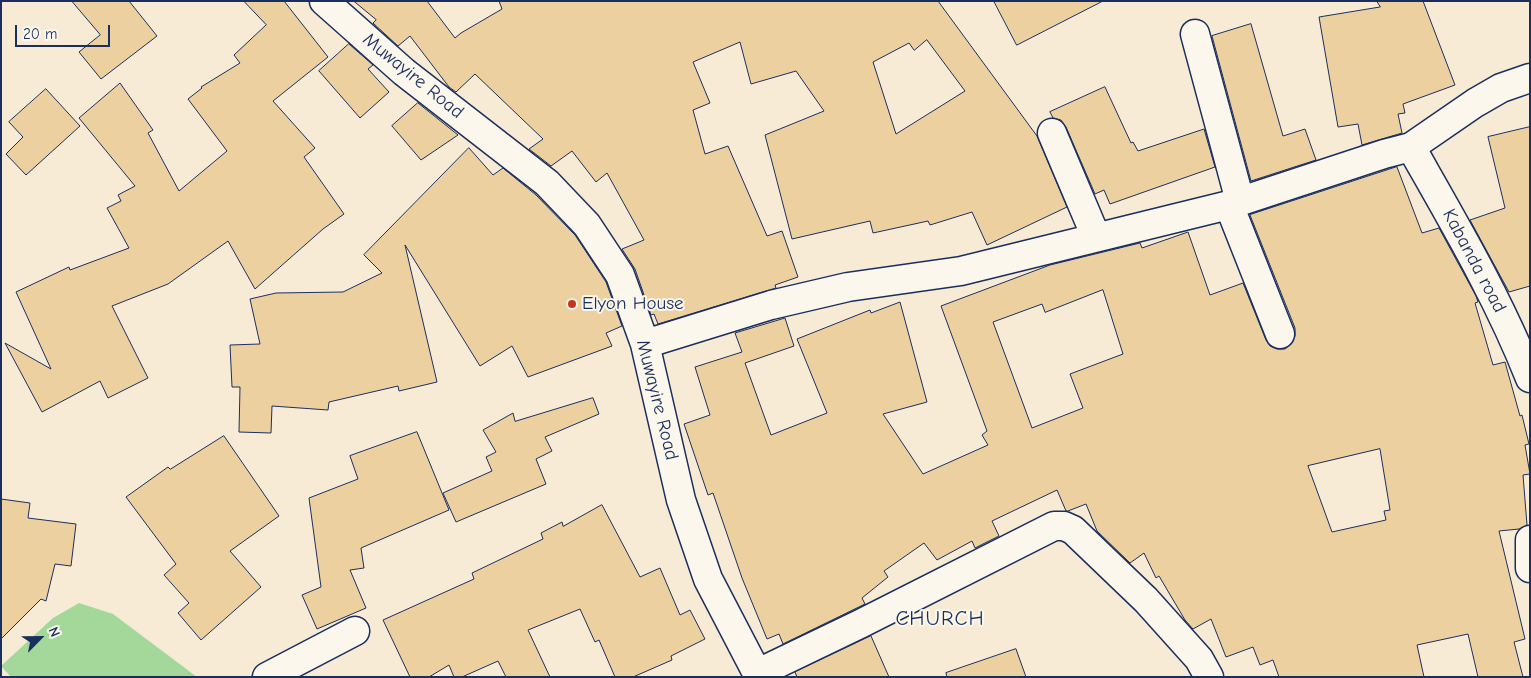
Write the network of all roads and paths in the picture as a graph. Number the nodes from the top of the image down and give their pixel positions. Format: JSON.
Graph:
{"nodes":[{"id":1,"x":336,"y":6,"type":"edge"},
{"id":2,"x":1194,"y":34,"type":"dead end"},
{"id":3,"x":1530,"y":78,"type":"edge"},
{"id":4,"x":1052,"y":133,"type":"dead end"},
{"id":5,"x":1411,"y":147,"type":"junction"},
{"id":6,"x":1234,"y":203,"type":"junction"},
{"id":7,"x":1096,"y":236,"type":"junction"},
{"id":8,"x":1280,"y":334,"type":"dead end"},
{"id":9,"x":645,"y":344,"type":"junction"},
{"id":10,"x":1530,"y":378,"type":"edge"},
{"id":11,"x":1530,"y":540,"type":"edge"},
{"id":12,"x":1530,"y":568,"type":"edge"},
{"id":13,"x":355,"y":631,"type":"dead end"},
{"id":14,"x":759,"y":675,"type":"edge"},
{"id":15,"x":267,"y":677,"type":"edge"},
{"id":16,"x":1210,"y":677,"type":"edge"}],
"edges":[{"from":1,"to":9,"type":"street","name":"Muwayire Road"},
{"from":2,"to":6,"type":"street"},
{"from":3,"to":5,"type":"street"},
{"from":4,"to":7,"type":"street"},
{"from":5,"to":6,"type":"street"},
{"from":5,"to":10,"type":"street","name":"Kabanda road"},
{"from":6,"to":7,"type":"street"},
{"from":6,"to":8,"type":"street"},
{"from":7,"to":9,"type":"street"},
{"from":9,"to":14,"type":"street","name":"Muwayire Road"},
{"from":11,"to":12,"type":"street"},
{"from":13,"to":15,"type":"street"},
{"from":14,"to":16,"type":"street"}]}
